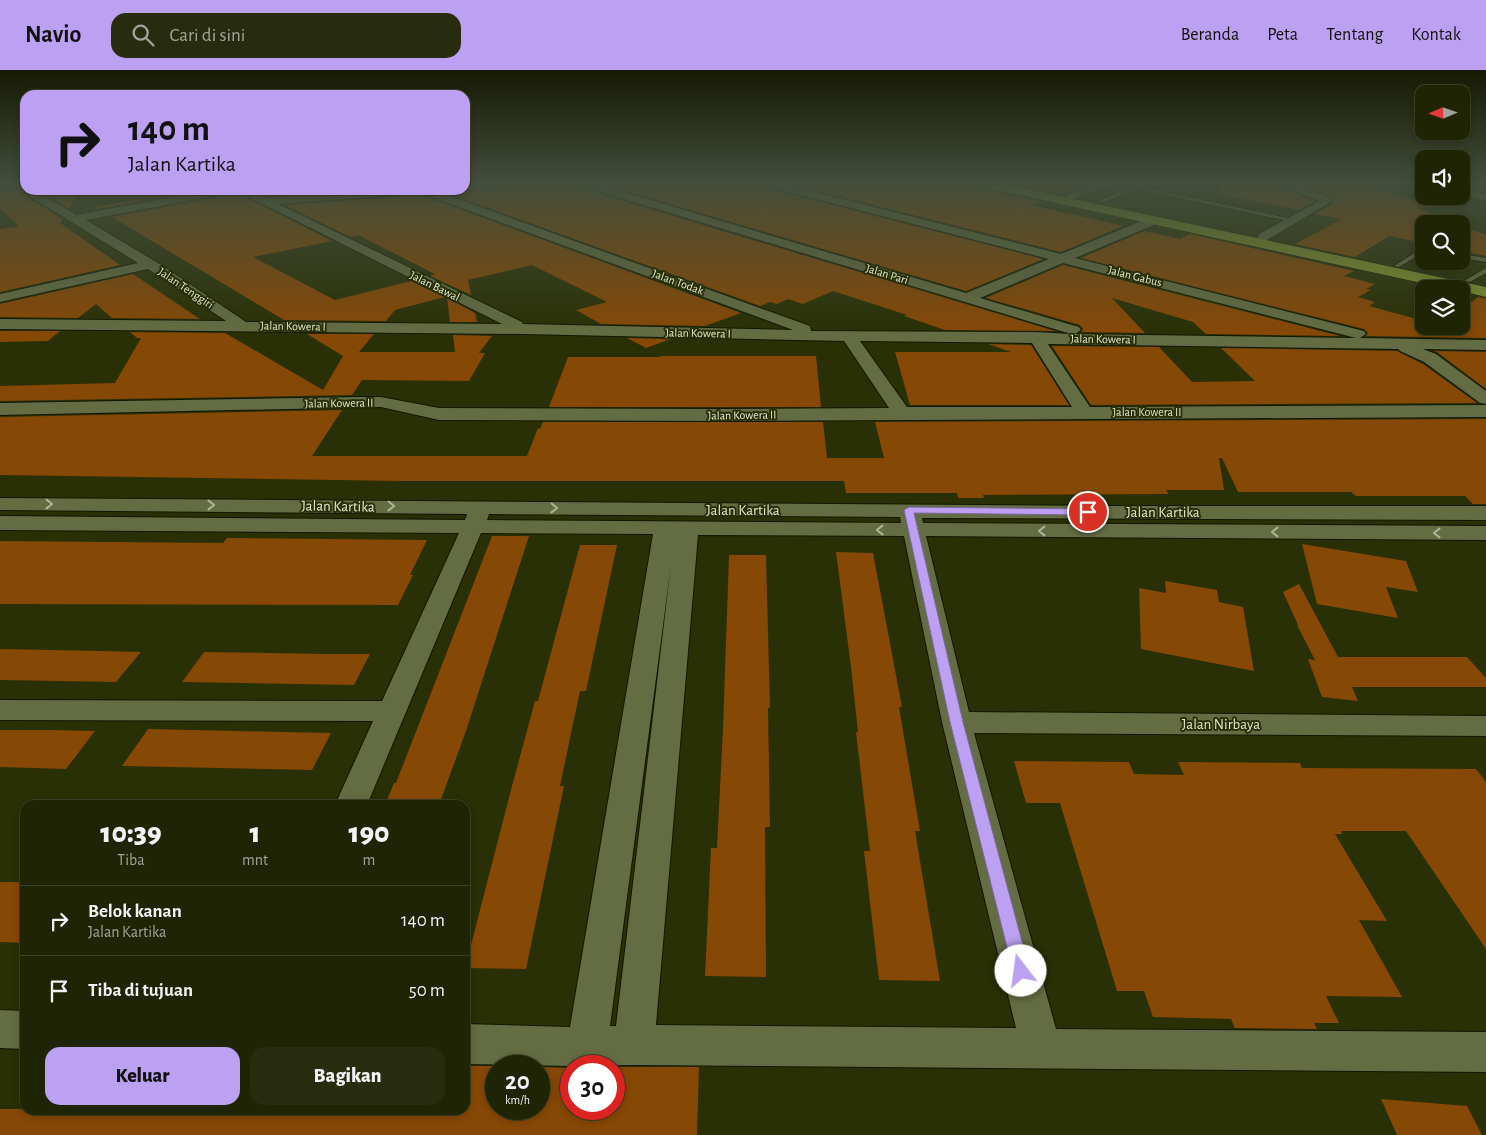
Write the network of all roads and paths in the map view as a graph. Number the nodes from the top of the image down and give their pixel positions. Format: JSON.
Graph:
{"nodes":[{"id":1,"x":98,"y":234,"type":"edge"},
{"id":2,"x":329,"y":234,"type":"edge"},
{"id":3,"x":542,"y":234,"type":"edge"},
{"id":4,"x":753,"y":234,"type":"edge"},
{"id":5,"x":969,"y":234,"type":"edge"},
{"id":6,"x":1121,"y":234,"type":"edge"},
{"id":7,"x":1218,"y":234,"type":"edge"},
{"id":8,"x":1248,"y":234,"type":"edge"},
{"id":9,"x":1269,"y":234,"type":"edge"},
{"id":10,"x":1263,"y":237,"type":"junction"},
{"id":11,"x":1415,"y":255,"type":"edge"},
{"id":12,"x":1063,"y":257,"type":"junction"},
{"id":13,"x":1470,"y":257,"type":"edge"},
{"id":14,"x":1486,"y":260,"type":"edge"},
{"id":15,"x":150,"y":264,"type":"junction"},
{"id":16,"x":1397,"y":266,"type":"junction"},
{"id":17,"x":1486,"y":270,"type":"edge"},
{"id":18,"x":1463,"y":280,"type":"edge"},
{"id":19,"x":1470,"y":280,"type":"edge"},
{"id":20,"x":1470,"y":281,"type":"edge"},
{"id":21,"x":1486,"y":285,"type":"edge"},
{"id":22,"x":1486,"y":292,"type":"edge"},
{"id":23,"x":0,"y":298,"type":"edge"},
{"id":24,"x":967,"y":298,"type":"junction"},
{"id":25,"x":0,"y":324,"type":"edge"},
{"id":26,"x":241,"y":326,"type":"junction"},
{"id":27,"x":522,"y":329,"type":"junction"},
{"id":28,"x":820,"y":335,"type":"junction"},
{"id":29,"x":848,"y":335,"type":"junction"},
{"id":30,"x":1036,"y":337,"type":"junction"},
{"id":31,"x":1104,"y":339,"type":"junction"},
{"id":32,"x":1396,"y":344,"type":"junction"},
{"id":33,"x":1486,"y":345,"type":"edge"},
{"id":34,"x":1486,"y":399,"type":"edge"},
{"id":35,"x":0,"y":409,"type":"edge"},
{"id":36,"x":1486,"y":411,"type":"edge"},
{"id":37,"x":902,"y":412,"type":"junction"},
{"id":38,"x":1084,"y":412,"type":"junction"},
{"id":39,"x":0,"y":504,"type":"edge"},
{"id":40,"x":1486,"y":513,"type":"edge"},
{"id":41,"x":1307,"y":514,"type":"junction"},
{"id":42,"x":477,"y":517,"type":"junction"},
{"id":43,"x":911,"y":520,"type":"junction"},
{"id":44,"x":0,"y":523,"type":"edge"},
{"id":45,"x":676,"y":529,"type":"junction"},
{"id":46,"x":1319,"y":532,"type":"junction"},
{"id":47,"x":1486,"y":533,"type":"edge"},
{"id":48,"x":0,"y":710,"type":"edge"},
{"id":49,"x":392,"y":711,"type":"junction"},
{"id":50,"x":957,"y":722,"type":"junction"},
{"id":51,"x":1486,"y":726,"type":"edge"},
{"id":52,"x":353,"y":800,"type":"edge"},
{"id":53,"x":0,"y":1029,"type":"edge"},
{"id":54,"x":20,"y":1030,"type":"edge"},
{"id":55,"x":470,"y":1044,"type":"edge"},
{"id":56,"x":634,"y":1045,"type":"junction"},
{"id":57,"x":587,"y":1047,"type":"junction"},
{"id":58,"x":1041,"y":1048,"type":"junction"},
{"id":59,"x":1486,"y":1052,"type":"edge"}],
"edges":[{"from":1,"to":15,"type":"street","name":"Jalan Tenggiri"},
{"from":2,"to":27,"type":"street","name":"Jalan Bawal"},
{"from":3,"to":28,"type":"street","name":"Jalan Todak"},
{"from":4,"to":24,"type":"street","name":"Jalan Pari"},
{"from":5,"to":12,"type":"street","name":"Jalan Gabus"},
{"from":6,"to":12,"type":"street"},
{"from":7,"to":22,"type":"highway"},
{"from":8,"to":10,"type":"highway"},
{"from":9,"to":10,"type":"street"},
{"from":10,"to":16,"type":"highway"},
{"from":11,"to":16,"type":"lane"},
{"from":12,"to":24,"type":"street"},
{"from":12,"to":32,"type":"street","name":"Jalan Gabus"},
{"from":13,"to":14,"type":"lane"},
{"from":15,"to":23,"type":"street"},
{"from":15,"to":26,"type":"street","name":"Jalan Tenggiri"},
{"from":16,"to":18,"type":"highway"},
{"from":17,"to":19,"type":"lane"},
{"from":20,"to":21,"type":"highway"},
{"from":24,"to":31,"type":"street","name":"Jalan Pari"},
{"from":25,"to":26,"type":"street","name":"Jalan Kowera I"},
{"from":26,"to":27,"type":"street","name":"Jalan Kowera I"},
{"from":27,"to":28,"type":"street","name":"Jalan Kowera I"},
{"from":28,"to":29,"type":"street","name":"Jalan Kowera I"},
{"from":29,"to":30,"type":"street","name":"Jalan Kowera I"},
{"from":29,"to":37,"type":"street"},
{"from":30,"to":31,"type":"street","name":"Jalan Kowera I"},
{"from":30,"to":38,"type":"street"},
{"from":31,"to":32,"type":"street","name":"Jalan Kowera I"},
{"from":32,"to":33,"type":"street"},
{"from":32,"to":34,"type":"street","name":"Jalan Gabus"},
{"from":35,"to":37,"type":"street","name":"Jalan Kowera II"},
{"from":36,"to":38,"type":"street","name":"Jalan Kowera II"},
{"from":37,"to":38,"type":"street","name":"Jalan Kowera II"},
{"from":39,"to":42,"type":"street","name":"Jalan Kartika","one_way":true},
{"from":40,"to":41,"type":"street","name":"Jalan Kartika"},
{"from":41,"to":43,"type":"street","name":"Jalan Kartika"},
{"from":41,"to":46,"type":"street"},
{"from":42,"to":43,"type":"street","name":"Jalan Kartika","one_way":true},
{"from":42,"to":44,"type":"street","name":"Jalan Kartika"},
{"from":42,"to":45,"type":"street","name":"Jalan Kartika"},
{"from":42,"to":49,"type":"street"},
{"from":43,"to":45,"type":"street","name":"Jalan Kartika","one_way":true},
{"from":46,"to":43,"type":"street","name":"Jalan Kartika","one_way":true},
{"from":43,"to":50,"type":"street"},
{"from":45,"to":56,"type":"street"},
{"from":45,"to":57,"type":"street"},
{"from":47,"to":46,"type":"street","name":"Jalan Kartika","one_way":true},
{"from":48,"to":49,"type":"street"},
{"from":49,"to":52,"type":"street"},
{"from":50,"to":51,"type":"street","name":"Jalan Nirbaya"},
{"from":50,"to":58,"type":"street"},
{"from":53,"to":54,"type":"street"},
{"from":55,"to":57,"type":"street"},
{"from":56,"to":57,"type":"street"},
{"from":56,"to":58,"type":"street"},
{"from":58,"to":59,"type":"street"}]}
